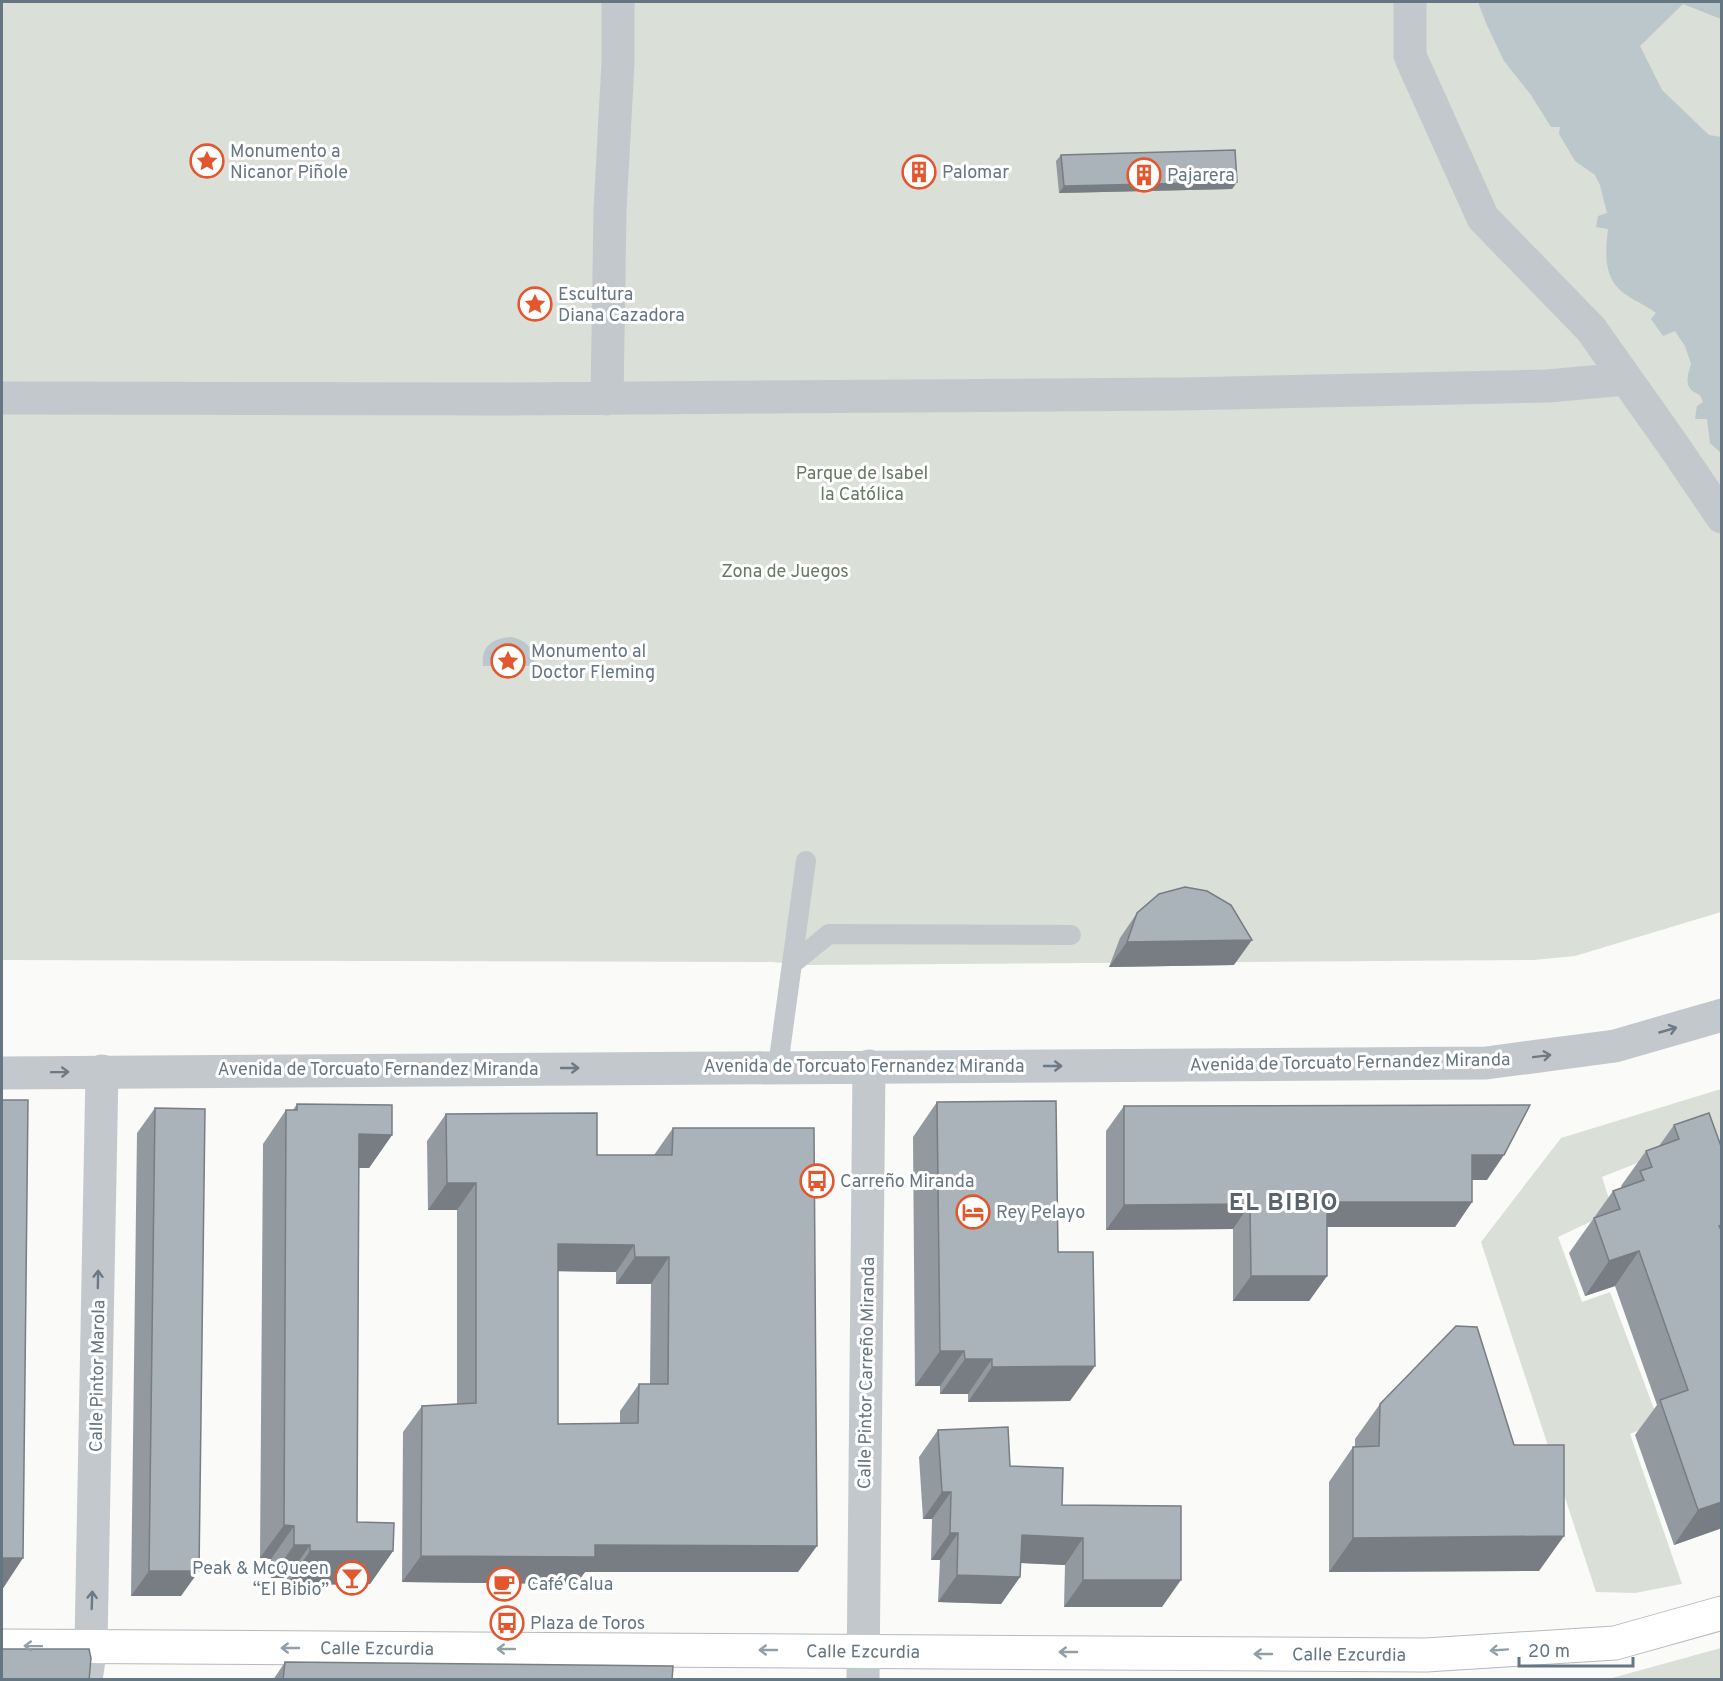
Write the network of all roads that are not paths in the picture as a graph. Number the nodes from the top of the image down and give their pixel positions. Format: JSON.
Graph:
{"nodes":[{"id":1,"x":618,"y":2,"type":"edge"},
{"id":2,"x":1410,"y":2,"type":"edge"},
{"id":3,"x":1626,"y":379,"type":"junction"},
{"id":4,"x":2,"y":398,"type":"edge"},
{"id":5,"x":607,"y":399,"type":"junction"},
{"id":6,"x":1722,"y":517,"type":"edge"},
{"id":7,"x":806,"y":861,"type":"dead end"},
{"id":8,"x":1071,"y":935,"type":"dead end"},
{"id":9,"x":792,"y":964,"type":"junction"},
{"id":10,"x":1722,"y":1014,"type":"edge"},
{"id":11,"x":778,"y":1066,"type":"junction"},
{"id":12,"x":869,"y":1066,"type":"junction"},
{"id":13,"x":102,"y":1071,"type":"junction"},
{"id":14,"x":2,"y":1073,"type":"edge"},
{"id":15,"x":1722,"y":1613,"type":"edge"},
{"id":16,"x":2,"y":1646,"type":"edge"},
{"id":17,"x":91,"y":1646,"type":"junction"},
{"id":18,"x":863,"y":1665,"type":"edge"},
{"id":19,"x":86,"y":1680,"type":"edge"}],
"edges":[{"from":1,"to":5,"type":"street"},
{"from":2,"to":3,"type":"street"},
{"from":3,"to":5,"type":"street"},
{"from":3,"to":6,"type":"street"},
{"from":4,"to":5,"type":"street"},
{"from":7,"to":9,"type":"lane"},
{"from":8,"to":9,"type":"lane"},
{"from":9,"to":11,"type":"lane"},
{"from":12,"to":10,"type":"street","name":"Avenida de Torcuato Fernandez Miranda","one_way":true},
{"from":11,"to":12,"type":"street","name":"Avenida de Torcuato Fernandez Miranda"},
{"from":13,"to":11,"type":"street","name":"Avenida de Torcuato Fernandez Miranda","one_way":true},
{"from":12,"to":18,"type":"street","name":"Calle Pintor Carreño Miranda"},
{"from":14,"to":13,"type":"street","name":"Avenida de Torcuato Fernandez Miranda","one_way":true},
{"from":17,"to":13,"type":"street","name":"Calle Pintor Marola","one_way":true},
{"from":15,"to":18,"type":"main road","name":"Calle Ezcurdia","one_way":true},
{"from":17,"to":16,"type":"main road","name":"Calle Ezcurdia","one_way":true},
{"from":18,"to":17,"type":"main road","name":"Calle Ezcurdia","one_way":true},
{"from":17,"to":19,"type":"street","name":"Calle Pintor Marola"}]}
